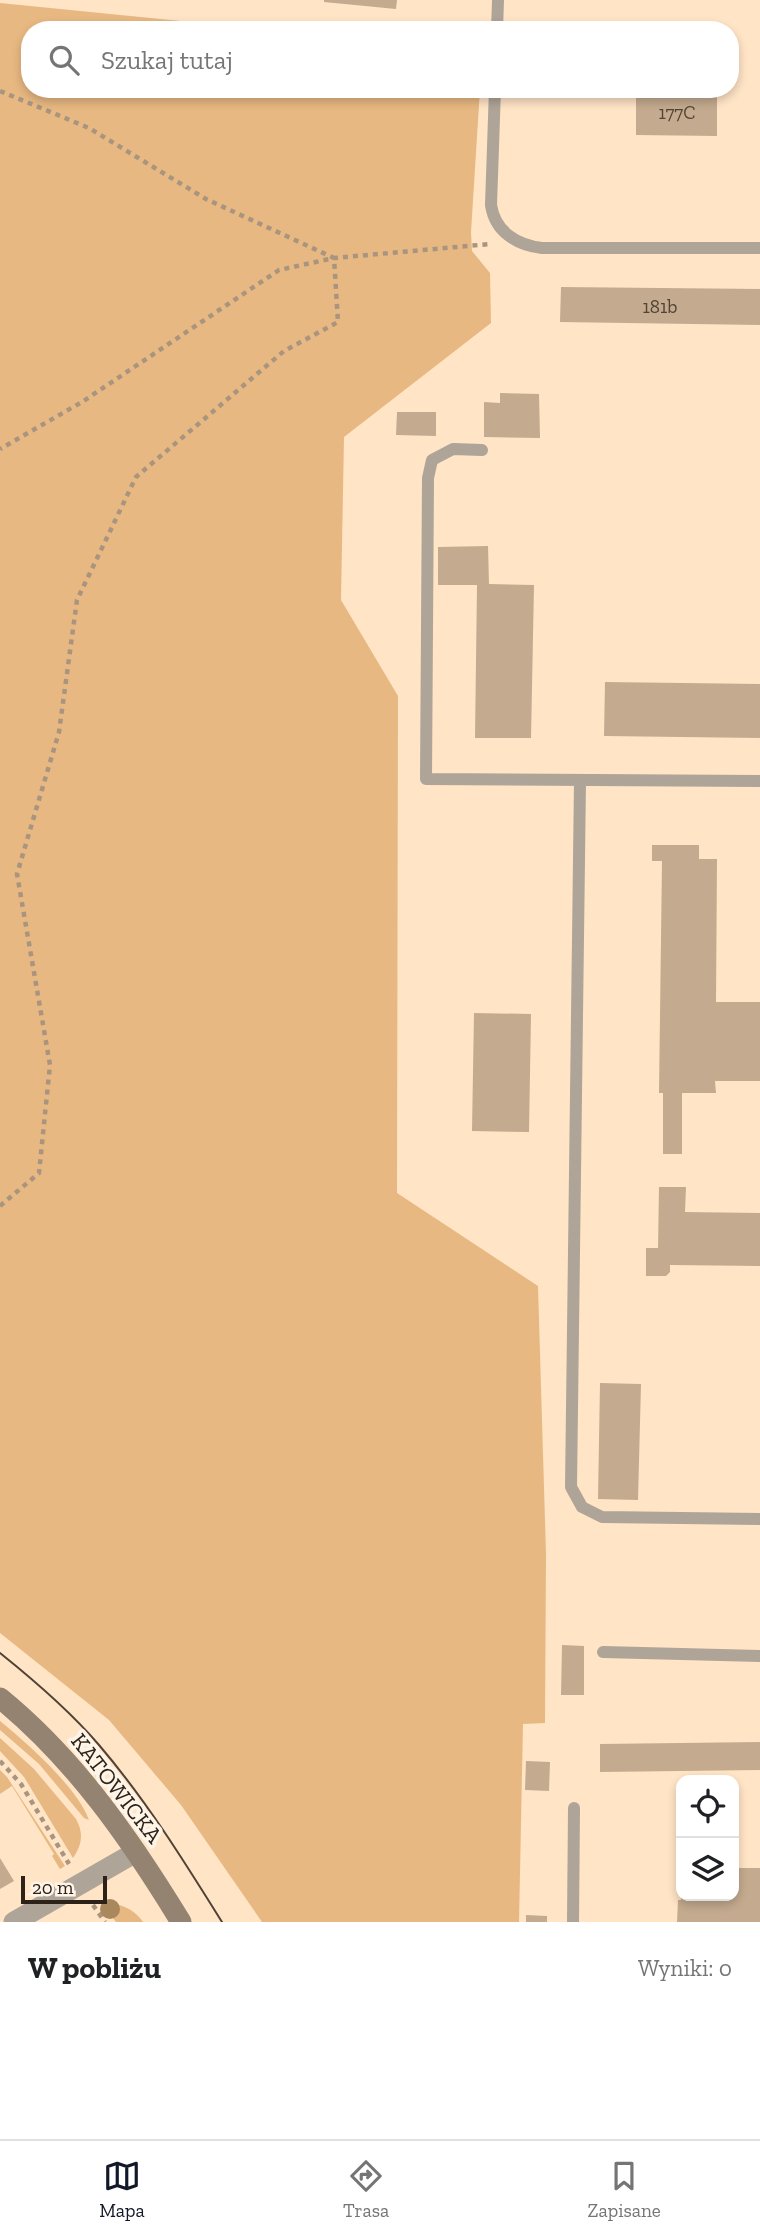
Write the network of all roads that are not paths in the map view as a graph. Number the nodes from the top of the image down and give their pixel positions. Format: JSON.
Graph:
{"nodes":[{"id":1,"x":498,"y":0,"type":"edge"},
{"id":2,"x":497,"y":21,"type":"edge"},
{"id":3,"x":495,"y":98,"type":"edge"},
{"id":4,"x":760,"y":248,"type":"edge"},
{"id":5,"x":482,"y":450,"type":"dead end"},
{"id":6,"x":580,"y":781,"type":"junction"},
{"id":7,"x":760,"y":781,"type":"edge"},
{"id":8,"x":760,"y":1519,"type":"edge"},
{"id":9,"x":603,"y":1652,"type":"dead end"},
{"id":10,"x":760,"y":1656,"type":"edge"},
{"id":11,"x":0,"y":1698,"type":"edge"},
{"id":12,"x":574,"y":1808,"type":"dead end"},
{"id":13,"x":136,"y":1852,"type":"junction"},
{"id":14,"x":14,"y":1922,"type":"edge"},
{"id":15,"x":181,"y":1922,"type":"edge"},
{"id":16,"x":573,"y":1922,"type":"edge"}],
"edges":[{"from":1,"to":2,"type":"lane"},
{"from":3,"to":4,"type":"lane"},
{"from":5,"to":6,"type":"lane"},
{"from":6,"to":7,"type":"lane"},
{"from":6,"to":8,"type":"lane"},
{"from":9,"to":10,"type":"lane"},
{"from":11,"to":13,"type":"main road","name":"KATOWICKA"},
{"from":12,"to":16,"type":"lane"},
{"from":13,"to":14,"type":"street"},
{"from":13,"to":15,"type":"main road","name":"KATOWICKA"}]}
